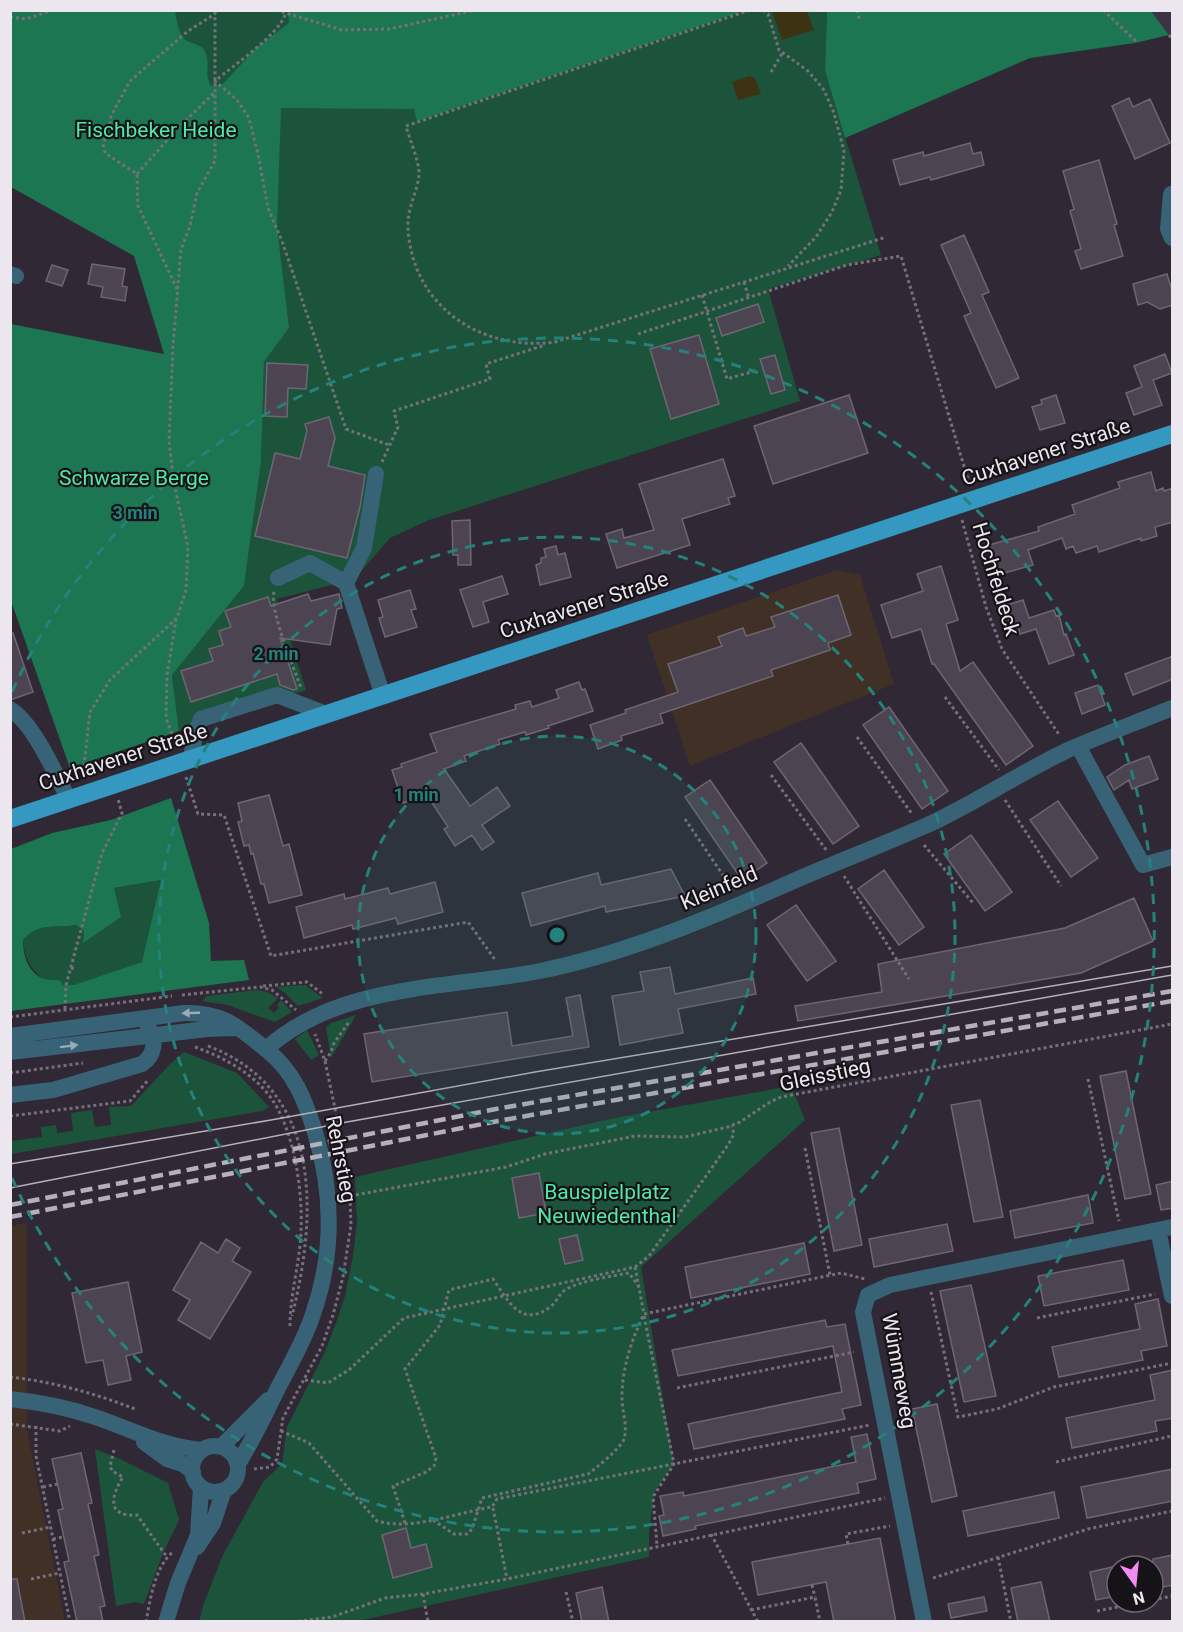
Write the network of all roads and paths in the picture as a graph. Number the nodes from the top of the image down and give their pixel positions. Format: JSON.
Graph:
{"nodes":[{"id":1,"x":53,"y":10,"type":"edge"},
{"id":2,"x":276,"y":10,"type":"edge"},
{"id":3,"x":476,"y":10,"type":"edge"},
{"id":4,"x":750,"y":10,"type":"edge"},
{"id":5,"x":763,"y":10,"type":"edge"},
{"id":6,"x":857,"y":10,"type":"edge"},
{"id":7,"x":1103,"y":10,"type":"edge"},
{"id":8,"x":215,"y":12,"type":"edge"},
{"id":9,"x":285,"y":15,"type":"junction"},
{"id":10,"x":10,"y":17,"type":"edge"},
{"id":11,"x":860,"y":21,"type":"dead end"},
{"id":12,"x":1169,"y":35,"type":"dead end"},
{"id":13,"x":1173,"y":39,"type":"edge"},
{"id":14,"x":1136,"y":41,"type":"dead end"},
{"id":15,"x":783,"y":52,"type":"junction"},
{"id":16,"x":771,"y":72,"type":"dead end"},
{"id":17,"x":215,"y":81,"type":"junction"},
{"id":18,"x":215,"y":92,"type":"junction"},
{"id":19,"x":137,"y":174,"type":"junction"},
{"id":20,"x":1171,"y":194,"type":"dead end"},
{"id":21,"x":886,"y":237,"type":"dead end"},
{"id":22,"x":1173,"y":238,"type":"edge"},
{"id":23,"x":784,"y":269,"type":"junction"},
{"id":24,"x":744,"y":282,"type":"junction"},
{"id":25,"x":178,"y":291,"type":"junction"},
{"id":26,"x":702,"y":295,"type":"junction"},
{"id":27,"x":749,"y":299,"type":"junction"},
{"id":28,"x":707,"y":312,"type":"junction"},
{"id":29,"x":638,"y":334,"type":"dead end"},
{"id":30,"x":555,"y":342,"type":"junction"},
{"id":31,"x":758,"y":370,"type":"dead end"},
{"id":32,"x":1173,"y":434,"type":"edge"},
{"id":33,"x":390,"y":445,"type":"junction"},
{"id":34,"x":376,"y":474,"type":"joint"},
{"id":35,"x":965,"y":502,"type":"junction"},
{"id":36,"x":278,"y":578,"type":"joint"},
{"id":37,"x":346,"y":583,"type":"junction"},
{"id":38,"x":177,"y":618,"type":"junction"},
{"id":39,"x":304,"y":696,"type":"dead end"},
{"id":40,"x":383,"y":696,"type":"junction"},
{"id":41,"x":945,"y":697,"type":"dead end"},
{"id":42,"x":1173,"y":708,"type":"edge"},
{"id":43,"x":10,"y":709,"type":"edge"},
{"id":44,"x":326,"y":714,"type":"junction"},
{"id":45,"x":856,"y":737,"type":"dead end"},
{"id":46,"x":1073,"y":748,"type":"junction"},
{"id":47,"x":186,"y":760,"type":"junction"},
{"id":48,"x":84,"y":766,"type":"dead end"},
{"id":49,"x":771,"y":775,"type":"dead end"},
{"id":50,"x":114,"y":783,"type":"junction"},
{"id":51,"x":1002,"y":785,"type":"junction"},
{"id":52,"x":68,"y":798,"type":"junction"},
{"id":53,"x":10,"y":819,"type":"edge"},
{"id":54,"x":686,"y":819,"type":"dead end"},
{"id":55,"x":917,"y":829,"type":"junction"},
{"id":56,"x":1173,"y":857,"type":"edge"},
{"id":57,"x":836,"y":863,"type":"junction"},
{"id":58,"x":1061,"y":886,"type":"dead end"},
{"id":59,"x":973,"y":903,"type":"dead end"},
{"id":60,"x":743,"y":904,"type":"junction"},
{"id":61,"x":71,"y":968,"type":"junction"},
{"id":62,"x":77,"y":969,"type":"dead end"},
{"id":63,"x":507,"y":976,"type":"junction"},
{"id":64,"x":909,"y":979,"type":"dead end"},
{"id":65,"x":260,"y":987,"type":"dead end"},
{"id":66,"x":350,"y":1004,"type":"junction"},
{"id":67,"x":65,"y":1009,"type":"dead end"},
{"id":68,"x":332,"y":1010,"type":"junction"},
{"id":69,"x":142,"y":1019,"type":"junction"},
{"id":70,"x":1173,"y":1024,"type":"edge"},
{"id":71,"x":310,"y":1027,"type":"dead end"},
{"id":72,"x":236,"y":1028,"type":"junction"},
{"id":73,"x":153,"y":1035,"type":"junction"},
{"id":74,"x":10,"y":1036,"type":"edge"},
{"id":75,"x":186,"y":1044,"type":"dead end"},
{"id":76,"x":195,"y":1044,"type":"dead end"},
{"id":77,"x":266,"y":1049,"type":"junction"},
{"id":78,"x":10,"y":1053,"type":"edge"},
{"id":79,"x":325,"y":1061,"type":"junction"},
{"id":80,"x":89,"y":1062,"type":"dead end"},
{"id":81,"x":10,"y":1073,"type":"edge"},
{"id":82,"x":1088,"y":1079,"type":"dead end"},
{"id":83,"x":10,"y":1095,"type":"edge"},
{"id":84,"x":732,"y":1126,"type":"junction"},
{"id":85,"x":804,"y":1148,"type":"dead end"},
{"id":86,"x":1165,"y":1228,"type":"edge"},
{"id":87,"x":1123,"y":1237,"type":"junction"},
{"id":88,"x":635,"y":1267,"type":"junction"},
{"id":89,"x":830,"y":1275,"type":"junction"},
{"id":90,"x":928,"y":1277,"type":"junction"},
{"id":91,"x":890,"y":1285,"type":"junction"},
{"id":92,"x":639,"y":1287,"type":"junction"},
{"id":93,"x":1172,"y":1293,"type":"edge"},
{"id":94,"x":505,"y":1296,"type":"junction"},
{"id":95,"x":445,"y":1309,"type":"junction"},
{"id":96,"x":644,"y":1314,"type":"junction"},
{"id":97,"x":1037,"y":1318,"type":"dead end"},
{"id":98,"x":870,"y":1349,"type":"junction"},
{"id":99,"x":1173,"y":1363,"type":"edge"},
{"id":100,"x":10,"y":1377,"type":"edge"},
{"id":101,"x":306,"y":1380,"type":"dead end"},
{"id":102,"x":677,"y":1388,"type":"dead end"},
{"id":103,"x":277,"y":1391,"type":"junction"},
{"id":104,"x":10,"y":1399,"type":"edge"},
{"id":105,"x":135,"y":1409,"type":"dead end"},
{"id":106,"x":885,"y":1422,"type":"junction"},
{"id":107,"x":10,"y":1424,"type":"edge"},
{"id":108,"x":36,"y":1426,"type":"junction"},
{"id":109,"x":121,"y":1426,"type":"junction"},
{"id":110,"x":60,"y":1431,"type":"dead end"},
{"id":111,"x":281,"y":1431,"type":"dead end"},
{"id":112,"x":1173,"y":1436,"type":"edge"},
{"id":113,"x":221,"y":1447,"type":"junction"},
{"id":114,"x":114,"y":1450,"type":"dead end"},
{"id":115,"x":202,"y":1450,"type":"junction"},
{"id":116,"x":1056,"y":1462,"type":"dead end"},
{"id":117,"x":238,"y":1464,"type":"junction"},
{"id":118,"x":674,"y":1464,"type":"junction"},
{"id":119,"x":193,"y":1472,"type":"junction"},
{"id":120,"x":58,"y":1484,"type":"dead end"},
{"id":121,"x":43,"y":1487,"type":"junction"},
{"id":122,"x":201,"y":1487,"type":"junction"},
{"id":123,"x":224,"y":1490,"type":"junction"},
{"id":124,"x":899,"y":1495,"type":"junction"},
{"id":125,"x":492,"y":1507,"type":"junction"},
{"id":126,"x":477,"y":1509,"type":"junction"},
{"id":127,"x":1173,"y":1512,"type":"edge"},
{"id":128,"x":432,"y":1519,"type":"junction"},
{"id":129,"x":405,"y":1523,"type":"junction"},
{"id":130,"x":905,"y":1523,"type":"junction"},
{"id":131,"x":51,"y":1527,"type":"junction"},
{"id":132,"x":21,"y":1533,"type":"dead end"},
{"id":133,"x":711,"y":1534,"type":"junction"},
{"id":134,"x":63,"y":1537,"type":"dead end"},
{"id":135,"x":53,"y":1539,"type":"junction"},
{"id":136,"x":848,"y":1544,"type":"dead end"},
{"id":137,"x":657,"y":1547,"type":"junction"},
{"id":138,"x":189,"y":1557,"type":"junction"},
{"id":139,"x":998,"y":1557,"type":"junction"},
{"id":140,"x":60,"y":1573,"type":"junction"},
{"id":141,"x":31,"y":1579,"type":"dead end"},
{"id":142,"x":507,"y":1580,"type":"junction"},
{"id":143,"x":916,"y":1583,"type":"junction"},
{"id":144,"x":812,"y":1585,"type":"dead end"},
{"id":145,"x":70,"y":1588,"type":"dead end"},
{"id":146,"x":63,"y":1589,"type":"junction"},
{"id":147,"x":566,"y":1592,"type":"dead end"},
{"id":148,"x":423,"y":1594,"type":"junction"},
{"id":149,"x":815,"y":1597,"type":"junction"},
{"id":150,"x":1105,"y":1609,"type":"edge"},
{"id":151,"x":751,"y":1610,"type":"junction"},
{"id":152,"x":1097,"y":1611,"type":"dead end"},
{"id":153,"x":70,"y":1622,"type":"edge"},
{"id":154,"x":146,"y":1622,"type":"edge"},
{"id":155,"x":166,"y":1622,"type":"edge"},
{"id":156,"x":292,"y":1622,"type":"edge"},
{"id":157,"x":428,"y":1622,"type":"edge"},
{"id":158,"x":573,"y":1622,"type":"edge"},
{"id":159,"x":758,"y":1622,"type":"edge"},
{"id":160,"x":820,"y":1622,"type":"edge"},
{"id":161,"x":924,"y":1622,"type":"edge"},
{"id":162,"x":1011,"y":1622,"type":"edge"}],
"edges":[{"from":1,"to":10,"type":"path"},
{"from":2,"to":9,"type":"path"},
{"from":3,"to":9,"type":"path"},
{"from":4,"to":30,"type":"path"},
{"from":5,"to":15,"type":"path"},
{"from":6,"to":11,"type":"path"},
{"from":7,"to":14,"type":"path"},
{"from":8,"to":17,"type":"path"},
{"from":8,"to":19,"type":"path"},
{"from":9,"to":17,"type":"path"},
{"from":12,"to":13,"type":"path"},
{"from":15,"to":16,"type":"path"},
{"from":15,"to":23,"type":"path"},
{"from":17,"to":18,"type":"path"},
{"from":17,"to":33,"type":"path"},
{"from":18,"to":19,"type":"path"},
{"from":18,"to":25,"type":"path"},
{"from":19,"to":25,"type":"path"},
{"from":20,"to":22,"type":"street"},
{"from":21,"to":23,"type":"path"},
{"from":23,"to":24,"type":"path"},
{"from":24,"to":26,"type":"path"},
{"from":24,"to":27,"type":"path"},
{"from":25,"to":38,"type":"path"},
{"from":26,"to":28,"type":"path"},
{"from":26,"to":30,"type":"path"},
{"from":27,"to":28,"type":"path"},
{"from":27,"to":35,"type":"path","name":"Hochfeldeck"},
{"from":28,"to":29,"type":"path"},
{"from":28,"to":31,"type":"path"},
{"from":30,"to":33,"type":"path"},
{"from":32,"to":35,"type":"main road","name":"Cuxhavener Straße"},
{"from":33,"to":34,"type":"path"},
{"from":34,"to":37,"type":"street"},
{"from":35,"to":40,"type":"main road","name":"Cuxhavener Straße"},
{"from":35,"to":46,"type":"path","name":"Hochfeldeck"},
{"from":36,"to":37,"type":"street"},
{"from":36,"to":39,"type":"path"},
{"from":37,"to":40,"type":"street"},
{"from":38,"to":47,"type":"path"},
{"from":38,"to":48,"type":"path"},
{"from":40,"to":44,"type":"main road","name":"Cuxhavener Straße"},
{"from":41,"to":51,"type":"path"},
{"from":42,"to":46,"type":"street","name":"Kleinfeld"},
{"from":43,"to":52,"type":"street"},
{"from":44,"to":47,"type":"main road","name":"Cuxhavener Straße"},
{"from":44,"to":47,"type":"street"},
{"from":45,"to":55,"type":"path"},
{"from":46,"to":51,"type":"street","name":"Kleinfeld"},
{"from":46,"to":56,"type":"street"},
{"from":47,"to":50,"type":"main road","name":"Cuxhavener Straße"},
{"from":47,"to":63,"type":"path"},
{"from":49,"to":57,"type":"path"},
{"from":50,"to":52,"type":"main road","name":"Cuxhavener Straße"},
{"from":50,"to":61,"type":"path"},
{"from":51,"to":55,"type":"street","name":"Kleinfeld"},
{"from":51,"to":58,"type":"path"},
{"from":52,"to":53,"type":"main road","name":"Cuxhavener Straße"},
{"from":54,"to":60,"type":"path"},
{"from":55,"to":57,"type":"street","name":"Kleinfeld"},
{"from":55,"to":59,"type":"path"},
{"from":57,"to":60,"type":"street","name":"Kleinfeld"},
{"from":57,"to":64,"type":"path"},
{"from":60,"to":63,"type":"street","name":"Kleinfeld"},
{"from":61,"to":62,"type":"path"},
{"from":61,"to":67,"type":"path"},
{"from":63,"to":66,"type":"street","name":"Kleinfeld"},
{"from":65,"to":68,"type":"path"},
{"from":66,"to":68,"type":"street","name":"Kleinfeld"},
{"from":66,"to":79,"type":"path"},
{"from":68,"to":77,"type":"street","name":"Kleinfeld"},
{"from":72,"to":69,"type":"street","name":"Rehrstieg","one_way":true},
{"from":69,"to":73,"type":"street"},
{"from":69,"to":74,"type":"street","name":"Rehrstieg"},
{"from":70,"to":84,"type":"path","name":"Gleisstieg"},
{"from":71,"to":79,"type":"path"},
{"from":72,"to":73,"type":"street"},
{"from":72,"to":77,"type":"street","name":"Rehrstieg"},
{"from":78,"to":73,"type":"street","one_way":true},
{"from":73,"to":83,"type":"street"},
{"from":75,"to":76,"type":"path"},
{"from":77,"to":103,"type":"street","name":"Rehrstieg"},
{"from":79,"to":84,"type":"path","name":"Gleisstieg"},
{"from":80,"to":81,"type":"path"},
{"from":82,"to":87,"type":"path"},
{"from":84,"to":88,"type":"path"},
{"from":85,"to":89,"type":"path"},
{"from":86,"to":87,"type":"street","name":"Wümmeweg"},
{"from":86,"to":93,"type":"street"},
{"from":87,"to":90,"type":"street","name":"Wümmeweg"},
{"from":88,"to":92,"type":"path"},
{"from":88,"to":94,"type":"path"},
{"from":89,"to":91,"type":"path"},
{"from":89,"to":96,"type":"path"},
{"from":90,"to":91,"type":"street","name":"Wümmeweg"},
{"from":90,"to":99,"type":"path"},
{"from":91,"to":98,"type":"street","name":"Wümmeweg"},
{"from":92,"to":94,"type":"path"},
{"from":92,"to":96,"type":"path"},
{"from":93,"to":97,"type":"path"},
{"from":94,"to":95,"type":"path"},
{"from":94,"to":95,"type":"path"},
{"from":95,"to":101,"type":"path"},
{"from":95,"to":129,"type":"path"},
{"from":96,"to":118,"type":"path"},
{"from":96,"to":126,"type":"path"},
{"from":98,"to":102,"type":"path"},
{"from":98,"to":106,"type":"street","name":"Wümmeweg"},
{"from":100,"to":105,"type":"path"},
{"from":103,"to":113,"type":"street","name":"Rehrstieg"},
{"from":103,"to":117,"type":"street","name":"Rehrstieg"},
{"from":104,"to":109,"type":"street"},
{"from":106,"to":118,"type":"path"},
{"from":106,"to":124,"type":"street","name":"Wümmeweg"},
{"from":107,"to":108,"type":"path"},
{"from":108,"to":110,"type":"path"},
{"from":108,"to":121,"type":"path"},
{"from":109,"to":115,"type":"street"},
{"from":109,"to":119,"type":"street"},
{"from":111,"to":129,"type":"path"},
{"from":112,"to":116,"type":"path"},
{"from":113,"to":115,"type":"street"},
{"from":113,"to":117,"type":"street"},
{"from":114,"to":154,"type":"path"},
{"from":115,"to":119,"type":"street"},
{"from":117,"to":123,"type":"street"},
{"from":118,"to":125,"type":"path"},
{"from":118,"to":137,"type":"path"},
{"from":119,"to":122,"type":"street"},
{"from":120,"to":121,"type":"path"},
{"from":121,"to":131,"type":"path"},
{"from":122,"to":123,"type":"street"},
{"from":122,"to":138,"type":"street"},
{"from":123,"to":138,"type":"street"},
{"from":124,"to":130,"type":"street","name":"Wümmeweg"},
{"from":124,"to":133,"type":"path"},
{"from":125,"to":126,"type":"path"},
{"from":125,"to":142,"type":"path"},
{"from":126,"to":128,"type":"path"},
{"from":126,"to":128,"type":"path"},
{"from":127,"to":139,"type":"path"},
{"from":128,"to":129,"type":"path"},
{"from":130,"to":136,"type":"path"},
{"from":130,"to":143,"type":"street","name":"Wümmeweg"},
{"from":131,"to":132,"type":"path"},
{"from":131,"to":135,"type":"path"},
{"from":133,"to":137,"type":"path"},
{"from":133,"to":151,"type":"path"},
{"from":134,"to":135,"type":"path"},
{"from":135,"to":140,"type":"path"},
{"from":137,"to":142,"type":"path"},
{"from":138,"to":155,"type":"street"},
{"from":139,"to":143,"type":"path"},
{"from":139,"to":162,"type":"path"},
{"from":140,"to":141,"type":"path"},
{"from":140,"to":146,"type":"path"},
{"from":142,"to":148,"type":"path"},
{"from":143,"to":161,"type":"street","name":"Wümmeweg"},
{"from":144,"to":149,"type":"path"},
{"from":145,"to":146,"type":"path"},
{"from":146,"to":153,"type":"path"},
{"from":147,"to":158,"type":"path"},
{"from":148,"to":156,"type":"path"},
{"from":148,"to":157,"type":"path"},
{"from":149,"to":151,"type":"path"},
{"from":149,"to":160,"type":"path"},
{"from":150,"to":152,"type":"path"},
{"from":151,"to":159,"type":"path"}]}
